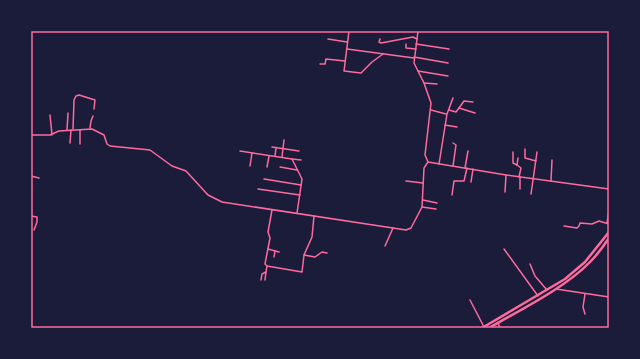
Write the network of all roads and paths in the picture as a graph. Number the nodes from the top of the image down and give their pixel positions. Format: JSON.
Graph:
{"nodes":[{"id":1,"x":349,"y":31,"type":"edge"},
{"id":2,"x":418,"y":31,"type":"edge"},
{"id":3,"x":328,"y":39,"type":"dead end"},
{"id":4,"x":380,"y":39,"type":"dead end"},
{"id":5,"x":417,"y":39,"type":"junction"},
{"id":6,"x":347,"y":42,"type":"junction"},
{"id":7,"x":406,"y":44,"type":"dead end"},
{"id":8,"x":416,"y":44,"type":"junction"},
{"id":9,"x":449,"y":48,"type":"dead end"},
{"id":10,"x":347,"y":49,"type":"junction"},
{"id":11,"x":416,"y":49,"type":"junction"},
{"id":12,"x":383,"y":54,"type":"junction"},
{"id":13,"x":414,"y":58,"type":"junction"},
{"id":14,"x":345,"y":61,"type":"junction"},
{"id":15,"x":448,"y":62,"type":"dead end"},
{"id":16,"x":320,"y":64,"type":"dead end"},
{"id":17,"x":418,"y":71,"type":"junction"},
{"id":18,"x":448,"y":76,"type":"dead end"},
{"id":19,"x":424,"y":83,"type":"junction"},
{"id":20,"x":437,"y":84,"type":"dead end"},
{"id":21,"x":453,"y":98,"type":"dead end"},
{"id":22,"x":472,"y":102,"type":"dead end"},
{"id":23,"x":459,"y":108,"type":"junction"},
{"id":24,"x":94,"y":109,"type":"dead end"},
{"id":25,"x":430,"y":110,"type":"junction"},
{"id":26,"x":449,"y":110,"type":"junction"},
{"id":27,"x":68,"y":113,"type":"dead end"},
{"id":28,"x":475,"y":113,"type":"dead end"},
{"id":29,"x":447,"y":114,"type":"junction"},
{"id":30,"x":50,"y":115,"type":"dead end"},
{"id":31,"x":93,"y":116,"type":"dead end"},
{"id":32,"x":445,"y":125,"type":"junction"},
{"id":33,"x":457,"y":128,"type":"dead end"},
{"id":34,"x":80,"y":129,"type":"junction"},
{"id":35,"x":90,"y":129,"type":"junction"},
{"id":36,"x":67,"y":130,"type":"junction"},
{"id":37,"x":72,"y":130,"type":"junction"},
{"id":38,"x":31,"y":135,"type":"edge"},
{"id":39,"x":52,"y":135,"type":"junction"},
{"id":40,"x":284,"y":140,"type":"dead end"},
{"id":41,"x":70,"y":143,"type":"dead end"},
{"id":42,"x":453,"y":143,"type":"dead end"},
{"id":43,"x":80,"y":144,"type":"dead end"},
{"id":44,"x":272,"y":147,"type":"dead end"},
{"id":45,"x":276,"y":148,"type":"junction"},
{"id":46,"x":283,"y":149,"type":"junction"},
{"id":47,"x":525,"y":149,"type":"dead end"},
{"id":48,"x":240,"y":151,"type":"dead end"},
{"id":49,"x":299,"y":151,"type":"dead end"},
{"id":50,"x":468,"y":151,"type":"dead end"},
{"id":51,"x":513,"y":152,"type":"dead end"},
{"id":52,"x":537,"y":152,"type":"dead end"},
{"id":53,"x":252,"y":153,"type":"junction"},
{"id":54,"x":269,"y":156,"type":"junction"},
{"id":55,"x":275,"y":156,"type":"junction"},
{"id":56,"x":282,"y":157,"type":"junction"},
{"id":57,"x":518,"y":158,"type":"dead end"},
{"id":58,"x":292,"y":159,"type":"junction"},
{"id":59,"x":301,"y":160,"type":"dead end"},
{"id":60,"x":552,"y":160,"type":"dead end"},
{"id":61,"x":536,"y":161,"type":"junction"},
{"id":62,"x":428,"y":162,"type":"junction"},
{"id":63,"x":439,"y":164,"type":"junction"},
{"id":64,"x":517,"y":165,"type":"junction"},
{"id":65,"x":250,"y":166,"type":"dead end"},
{"id":66,"x":453,"y":166,"type":"junction"},
{"id":67,"x":267,"y":167,"type":"dead end"},
{"id":68,"x":280,"y":167,"type":"dead end"},
{"id":69,"x":466,"y":168,"type":"junction"},
{"id":70,"x":297,"y":170,"type":"junction"},
{"id":71,"x":473,"y":170,"type":"junction"},
{"id":72,"x":506,"y":175,"type":"junction"},
{"id":73,"x":31,"y":176,"type":"edge"},
{"id":74,"x":520,"y":177,"type":"junction"},
{"id":75,"x":38,"y":178,"type":"dead end"},
{"id":76,"x":264,"y":179,"type":"dead end"},
{"id":77,"x":534,"y":179,"type":"junction"},
{"id":78,"x":406,"y":181,"type":"dead end"},
{"id":79,"x":551,"y":181,"type":"junction"},
{"id":80,"x":470,"y":182,"type":"dead end"},
{"id":81,"x":423,"y":183,"type":"junction"},
{"id":82,"x":301,"y":185,"type":"junction"},
{"id":83,"x":258,"y":188,"type":"dead end"},
{"id":84,"x":520,"y":189,"type":"dead end"},
{"id":85,"x":609,"y":189,"type":"edge"},
{"id":86,"x":505,"y":192,"type":"dead end"},
{"id":87,"x":531,"y":194,"type":"dead end"},
{"id":88,"x":300,"y":195,"type":"junction"},
{"id":89,"x":452,"y":195,"type":"dead end"},
{"id":90,"x":423,"y":200,"type":"junction"},
{"id":91,"x":437,"y":202,"type":"dead end"},
{"id":92,"x":422,"y":207,"type":"junction"},
{"id":93,"x":436,"y":209,"type":"dead end"},
{"id":94,"x":272,"y":210,"type":"junction"},
{"id":95,"x":609,"y":210,"type":"edge"},
{"id":96,"x":297,"y":213,"type":"junction"},
{"id":97,"x":31,"y":216,"type":"edge"},
{"id":98,"x":314,"y":216,"type":"junction"},
{"id":99,"x":608,"y":224,"type":"edge"},
{"id":100,"x":564,"y":226,"type":"dead end"},
{"id":101,"x":393,"y":228,"type":"junction"},
{"id":102,"x":34,"y":230,"type":"dead end"},
{"id":103,"x":609,"y":232,"type":"edge"},
{"id":104,"x":609,"y":238,"type":"edge"},
{"id":105,"x":385,"y":246,"type":"dead end"},
{"id":106,"x":268,"y":249,"type":"junction"},
{"id":107,"x":504,"y":249,"type":"dead end"},
{"id":108,"x":275,"y":251,"type":"junction"},
{"id":109,"x":279,"y":252,"type":"dead end"},
{"id":110,"x":327,"y":253,"type":"dead end"},
{"id":111,"x":304,"y":255,"type":"junction"},
{"id":112,"x":274,"y":257,"type":"dead end"},
{"id":113,"x":530,"y":264,"type":"dead end"},
{"id":114,"x":267,"y":266,"type":"junction"},
{"id":115,"x":266,"y":272,"type":"junction"},
{"id":116,"x":261,"y":280,"type":"dead end"},
{"id":117,"x":265,"y":280,"type":"dead end"},
{"id":118,"x":556,"y":289,"type":"junction"},
{"id":119,"x":547,"y":290,"type":"junction"},
{"id":120,"x":585,"y":294,"type":"junction"},
{"id":121,"x":538,"y":296,"type":"junction"},
{"id":122,"x":609,"y":298,"type":"edge"},
{"id":123,"x":470,"y":300,"type":"dead end"},
{"id":124,"x":585,"y":314,"type":"dead end"},
{"id":125,"x":498,"y":323,"type":"junction"},
{"id":126,"x":483,"y":328,"type":"edge"},
{"id":127,"x":489,"y":328,"type":"edge"},
{"id":128,"x":500,"y":328,"type":"edge"}],
"edges":[{"from":1,"to":6,"type":"street"},
{"from":2,"to":5,"type":"street"},
{"from":3,"to":6,"type":"street"},
{"from":4,"to":5,"type":"street"},
{"from":5,"to":8,"type":"street"},
{"from":6,"to":10,"type":"street"},
{"from":7,"to":11,"type":"street"},
{"from":8,"to":9,"type":"street"},
{"from":8,"to":11,"type":"street"},
{"from":10,"to":12,"type":"street"},
{"from":10,"to":14,"type":"street"},
{"from":11,"to":13,"type":"street"},
{"from":12,"to":13,"type":"street"},
{"from":12,"to":14,"type":"street"},
{"from":13,"to":15,"type":"street"},
{"from":13,"to":17,"type":"street"},
{"from":14,"to":16,"type":"street"},
{"from":17,"to":18,"type":"street"},
{"from":17,"to":19,"type":"street"},
{"from":19,"to":20,"type":"street"},
{"from":19,"to":25,"type":"street"},
{"from":21,"to":26,"type":"street"},
{"from":22,"to":23,"type":"street"},
{"from":23,"to":26,"type":"street"},
{"from":23,"to":28,"type":"street"},
{"from":24,"to":37,"type":"street"},
{"from":25,"to":29,"type":"street"},
{"from":25,"to":62,"type":"street"},
{"from":26,"to":29,"type":"street"},
{"from":27,"to":36,"type":"street"},
{"from":29,"to":32,"type":"street"},
{"from":30,"to":39,"type":"street"},
{"from":31,"to":35,"type":"street"},
{"from":32,"to":33,"type":"street"},
{"from":32,"to":63,"type":"street"},
{"from":34,"to":35,"type":"street"},
{"from":34,"to":37,"type":"street"},
{"from":34,"to":43,"type":"street"},
{"from":35,"to":94,"type":"street"},
{"from":36,"to":37,"type":"street"},
{"from":36,"to":39,"type":"street"},
{"from":37,"to":41,"type":"street"},
{"from":38,"to":39,"type":"street"},
{"from":40,"to":46,"type":"street"},
{"from":42,"to":66,"type":"street"},
{"from":44,"to":45,"type":"street"},
{"from":45,"to":46,"type":"street"},
{"from":45,"to":55,"type":"street"},
{"from":46,"to":49,"type":"street"},
{"from":46,"to":56,"type":"street"},
{"from":47,"to":61,"type":"street"},
{"from":48,"to":53,"type":"street"},
{"from":50,"to":69,"type":"street"},
{"from":51,"to":64,"type":"street"},
{"from":52,"to":61,"type":"street"},
{"from":53,"to":54,"type":"street"},
{"from":53,"to":65,"type":"street"},
{"from":54,"to":55,"type":"street"},
{"from":54,"to":67,"type":"street"},
{"from":55,"to":56,"type":"street"},
{"from":56,"to":58,"type":"street"},
{"from":57,"to":64,"type":"street"},
{"from":58,"to":59,"type":"street"},
{"from":58,"to":70,"type":"street"},
{"from":60,"to":79,"type":"street"},
{"from":61,"to":77,"type":"street"},
{"from":62,"to":63,"type":"street"},
{"from":62,"to":81,"type":"street"},
{"from":63,"to":66,"type":"street"},
{"from":64,"to":74,"type":"street"},
{"from":66,"to":69,"type":"street"},
{"from":68,"to":70,"type":"street"},
{"from":69,"to":71,"type":"street"},
{"from":69,"to":89,"type":"street"},
{"from":70,"to":82,"type":"street"},
{"from":71,"to":72,"type":"street"},
{"from":71,"to":80,"type":"street"},
{"from":72,"to":74,"type":"street"},
{"from":72,"to":86,"type":"street"},
{"from":73,"to":75,"type":"street"},
{"from":74,"to":77,"type":"street"},
{"from":74,"to":84,"type":"street"},
{"from":76,"to":82,"type":"street"},
{"from":77,"to":79,"type":"street"},
{"from":77,"to":87,"type":"street"},
{"from":78,"to":81,"type":"street"},
{"from":79,"to":85,"type":"street"},
{"from":81,"to":90,"type":"street"},
{"from":82,"to":88,"type":"street"},
{"from":83,"to":88,"type":"street"},
{"from":88,"to":96,"type":"street"},
{"from":90,"to":91,"type":"street"},
{"from":90,"to":92,"type":"street"},
{"from":92,"to":93,"type":"street"},
{"from":92,"to":101,"type":"street"},
{"from":94,"to":96,"type":"street"},
{"from":94,"to":106,"type":"street"},
{"from":95,"to":99,"type":"street"},
{"from":96,"to":98,"type":"street"},
{"from":97,"to":102,"type":"street"},
{"from":98,"to":101,"type":"street"},
{"from":98,"to":111,"type":"street"},
{"from":99,"to":100,"type":"street"},
{"from":101,"to":105,"type":"street"},
{"from":103,"to":119,"type":"highway"},
{"from":104,"to":118,"type":"highway"},
{"from":106,"to":108,"type":"street"},
{"from":106,"to":114,"type":"street"},
{"from":107,"to":121,"type":"street"},
{"from":108,"to":109,"type":"street"},
{"from":108,"to":112,"type":"street"},
{"from":110,"to":111,"type":"street"},
{"from":111,"to":114,"type":"street"},
{"from":113,"to":119,"type":"street"},
{"from":114,"to":115,"type":"street"},
{"from":115,"to":116,"type":"street"},
{"from":115,"to":117,"type":"street"},
{"from":118,"to":120,"type":"street"},
{"from":118,"to":125,"type":"highway"},
{"from":119,"to":121,"type":"highway"},
{"from":120,"to":122,"type":"street"},
{"from":120,"to":124,"type":"street"},
{"from":121,"to":126,"type":"highway"},
{"from":123,"to":126,"type":"street"},
{"from":125,"to":127,"type":"highway"},
{"from":125,"to":128,"type":"street"}]}
